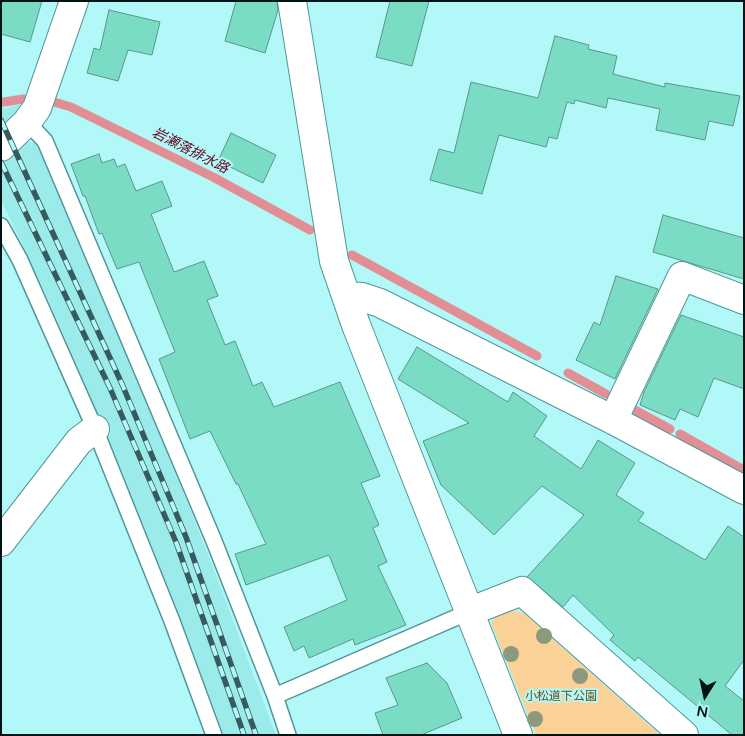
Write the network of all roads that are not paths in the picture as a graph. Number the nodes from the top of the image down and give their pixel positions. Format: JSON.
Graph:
{"nodes":[{"id":1,"x":74,"y":1,"type":"edge"},
{"id":2,"x":292,"y":1,"type":"edge"},
{"id":3,"x":27,"y":122,"type":"junction"},
{"id":4,"x":1,"y":147,"type":"edge"},
{"id":5,"x":1,"y":226,"type":"edge"},
{"id":6,"x":348,"y":296,"type":"junction"},
{"id":7,"x":744,"y":300,"type":"edge"},
{"id":8,"x":613,"y":420,"type":"junction"},
{"id":9,"x":95,"y":430,"type":"junction"},
{"id":10,"x":744,"y":490,"type":"edge"},
{"id":11,"x":1,"y":542,"type":"edge"},
{"id":12,"x":471,"y":612,"type":"junction"},
{"id":13,"x":275,"y":696,"type":"junction"},
{"id":14,"x":214,"y":735,"type":"edge"},
{"id":15,"x":288,"y":735,"type":"edge"},
{"id":16,"x":518,"y":735,"type":"edge"},
{"id":17,"x":684,"y":735,"type":"edge"}],
"edges":[{"from":1,"to":3,"type":"street"},
{"from":2,"to":6,"type":"street"},
{"from":3,"to":4,"type":"street"},
{"from":3,"to":13,"type":"lane"},
{"from":5,"to":9,"type":"lane"},
{"from":6,"to":8,"type":"street"},
{"from":6,"to":12,"type":"street"},
{"from":7,"to":8,"type":"street"},
{"from":8,"to":10,"type":"street"},
{"from":9,"to":11,"type":"street"},
{"from":9,"to":14,"type":"lane"},
{"from":12,"to":13,"type":"lane"},
{"from":12,"to":16,"type":"street"},
{"from":12,"to":17,"type":"street"},
{"from":13,"to":15,"type":"lane"}]}
